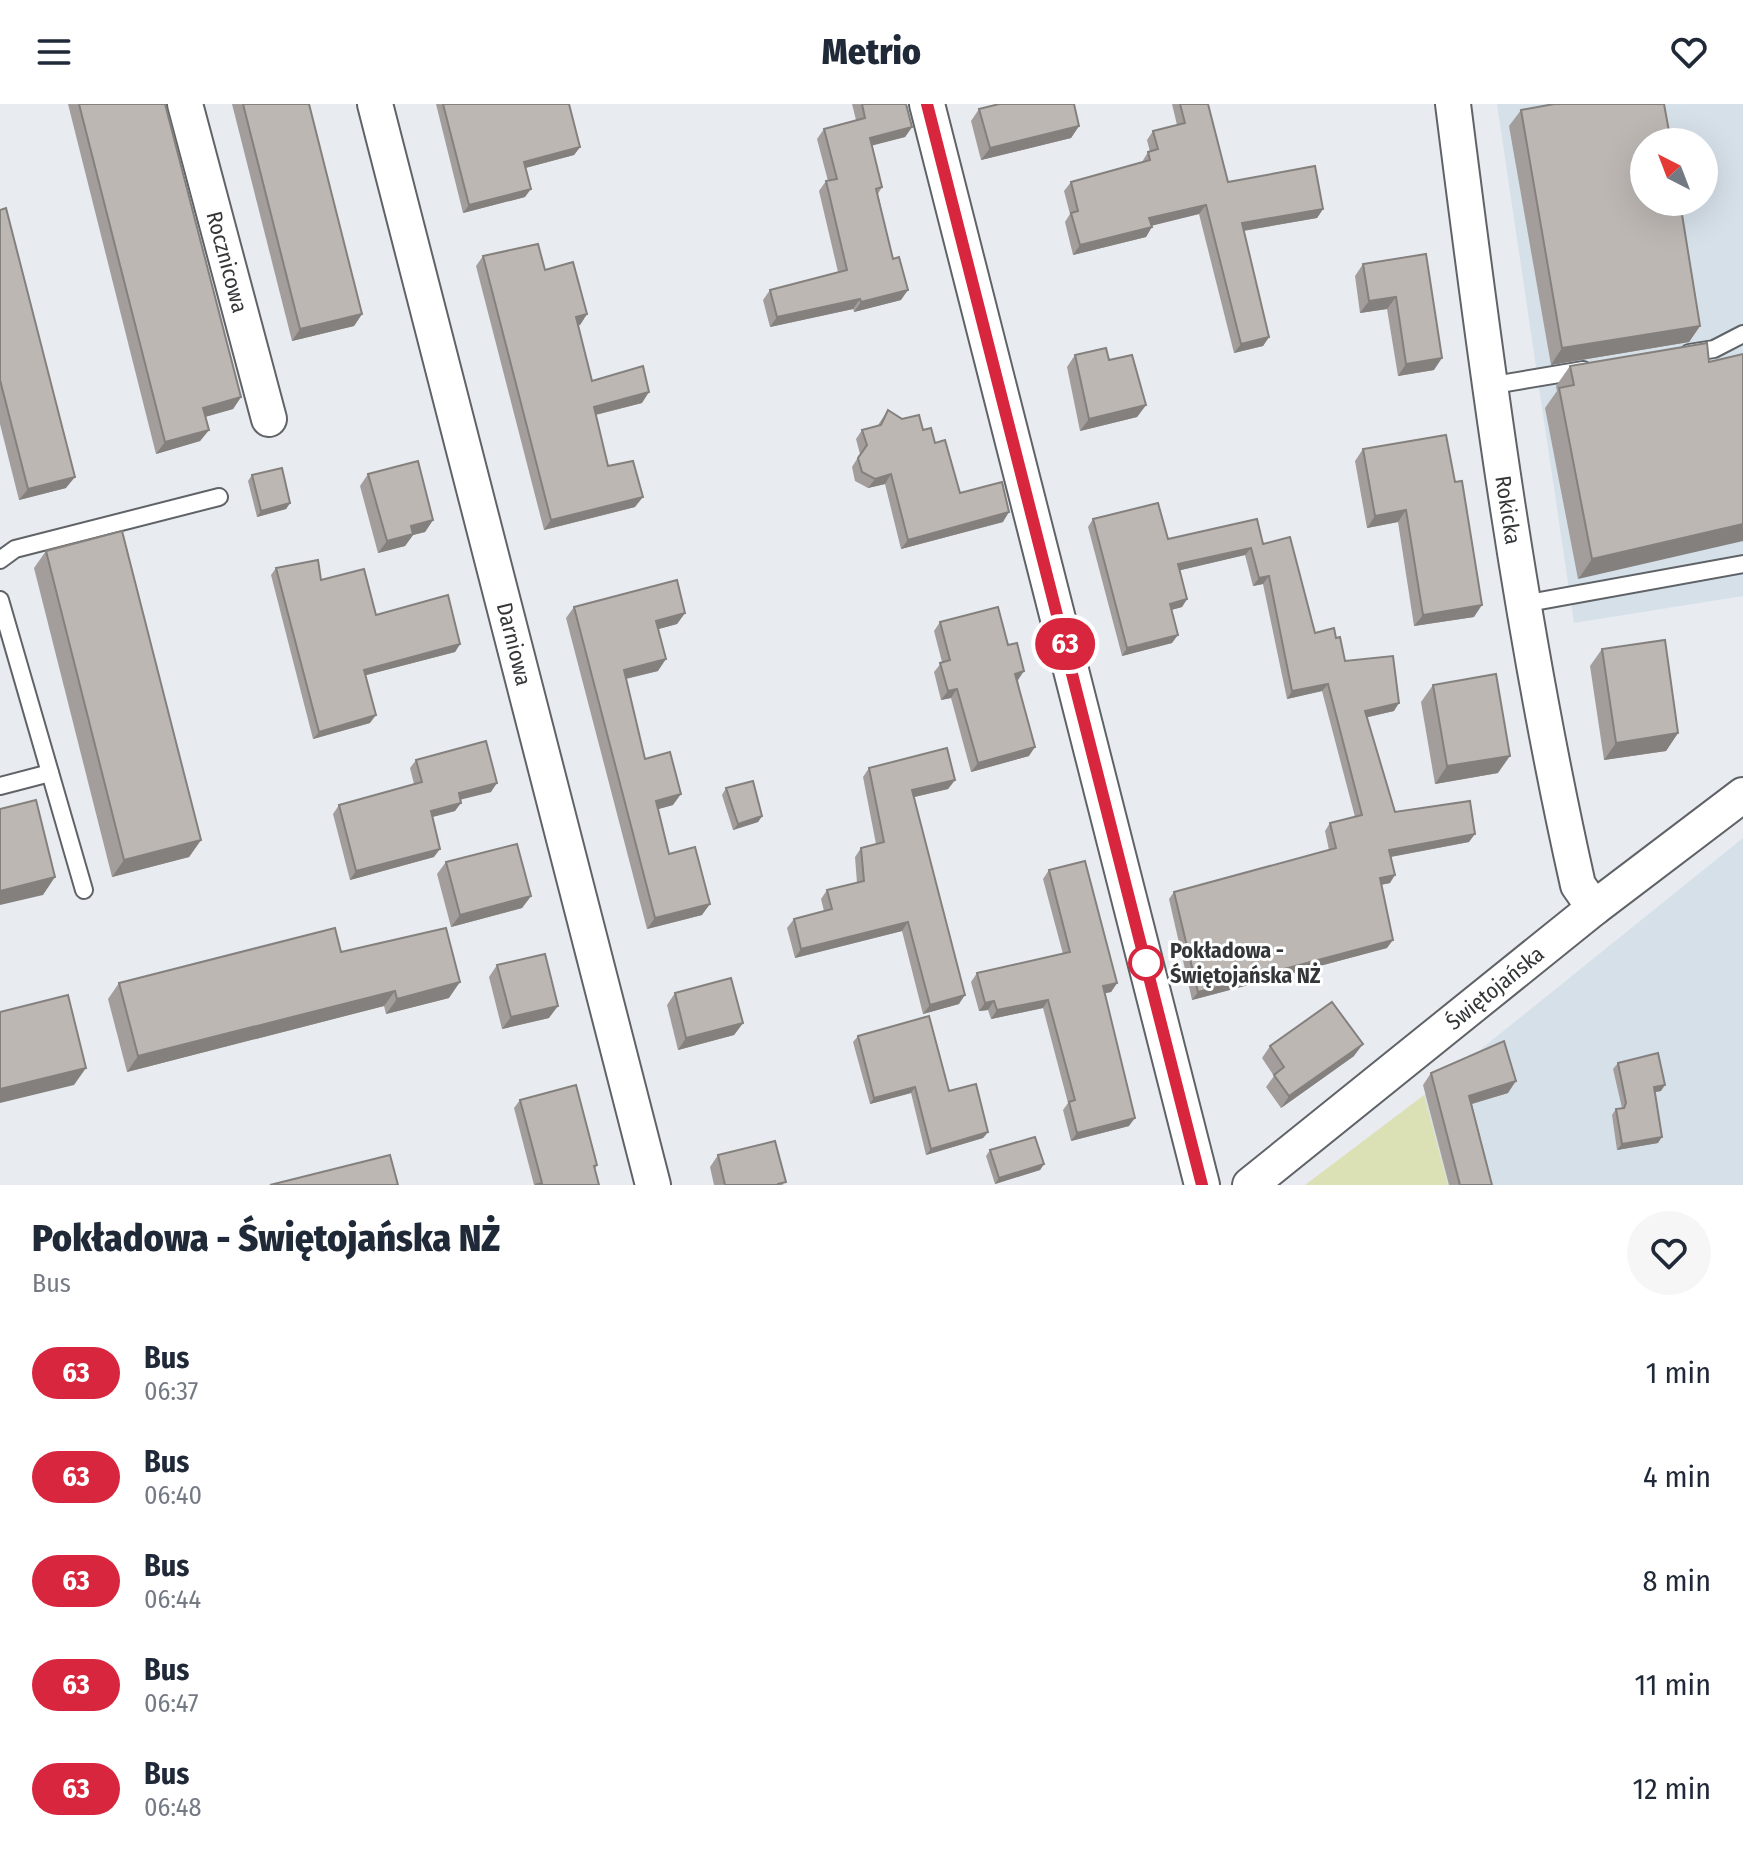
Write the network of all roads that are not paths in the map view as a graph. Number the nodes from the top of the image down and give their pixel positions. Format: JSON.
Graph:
{"nodes":[{"id":1,"x":185,"y":104,"type":"edge"},
{"id":2,"x":375,"y":104,"type":"edge"},
{"id":3,"x":927,"y":104,"type":"edge"},
{"id":4,"x":1453,"y":104,"type":"edge"},
{"id":5,"x":1743,"y":334,"type":"edge"},
{"id":6,"x":1669,"y":357,"type":"edge"},
{"id":7,"x":1594,"y":369,"type":"edge"},
{"id":8,"x":1488,"y":386,"type":"junction"},
{"id":9,"x":269,"y":419,"type":"dead end"},
{"id":10,"x":219,"y":497,"type":"dead end"},
{"id":11,"x":0,"y":560,"type":"edge"},
{"id":12,"x":1743,"y":564,"type":"edge"},
{"id":13,"x":0,"y":600,"type":"edge"},
{"id":14,"x":1523,"y":604,"type":"junction"},
{"id":15,"x":50,"y":773,"type":"junction"},
{"id":16,"x":0,"y":786,"type":"edge"},
{"id":17,"x":1743,"y":795,"type":"edge"},
{"id":18,"x":84,"y":890,"type":"dead end"},
{"id":19,"x":1594,"y":908,"type":"junction"},
{"id":20,"x":653,"y":1185,"type":"edge"},
{"id":21,"x":1202,"y":1185,"type":"edge"},
{"id":22,"x":1250,"y":1185,"type":"edge"}],
"edges":[{"from":1,"to":9,"type":"street","name":"Rocznicowa"},
{"from":2,"to":20,"type":"street","name":"Darniowa"},
{"from":3,"to":21,"type":"street"},
{"from":4,"to":8,"type":"street","name":"Rokicka"},
{"from":5,"to":6,"type":"lane"},
{"from":7,"to":8,"type":"lane"},
{"from":8,"to":14,"type":"street","name":"Rokicka"},
{"from":10,"to":11,"type":"lane"},
{"from":12,"to":14,"type":"lane"},
{"from":13,"to":15,"type":"lane"},
{"from":14,"to":19,"type":"street","name":"Rokicka"},
{"from":15,"to":16,"type":"lane"},
{"from":15,"to":18,"type":"lane"},
{"from":17,"to":19,"type":"street","name":"Świętojańska"},
{"from":19,"to":22,"type":"street","name":"Świętojańska"}]}
